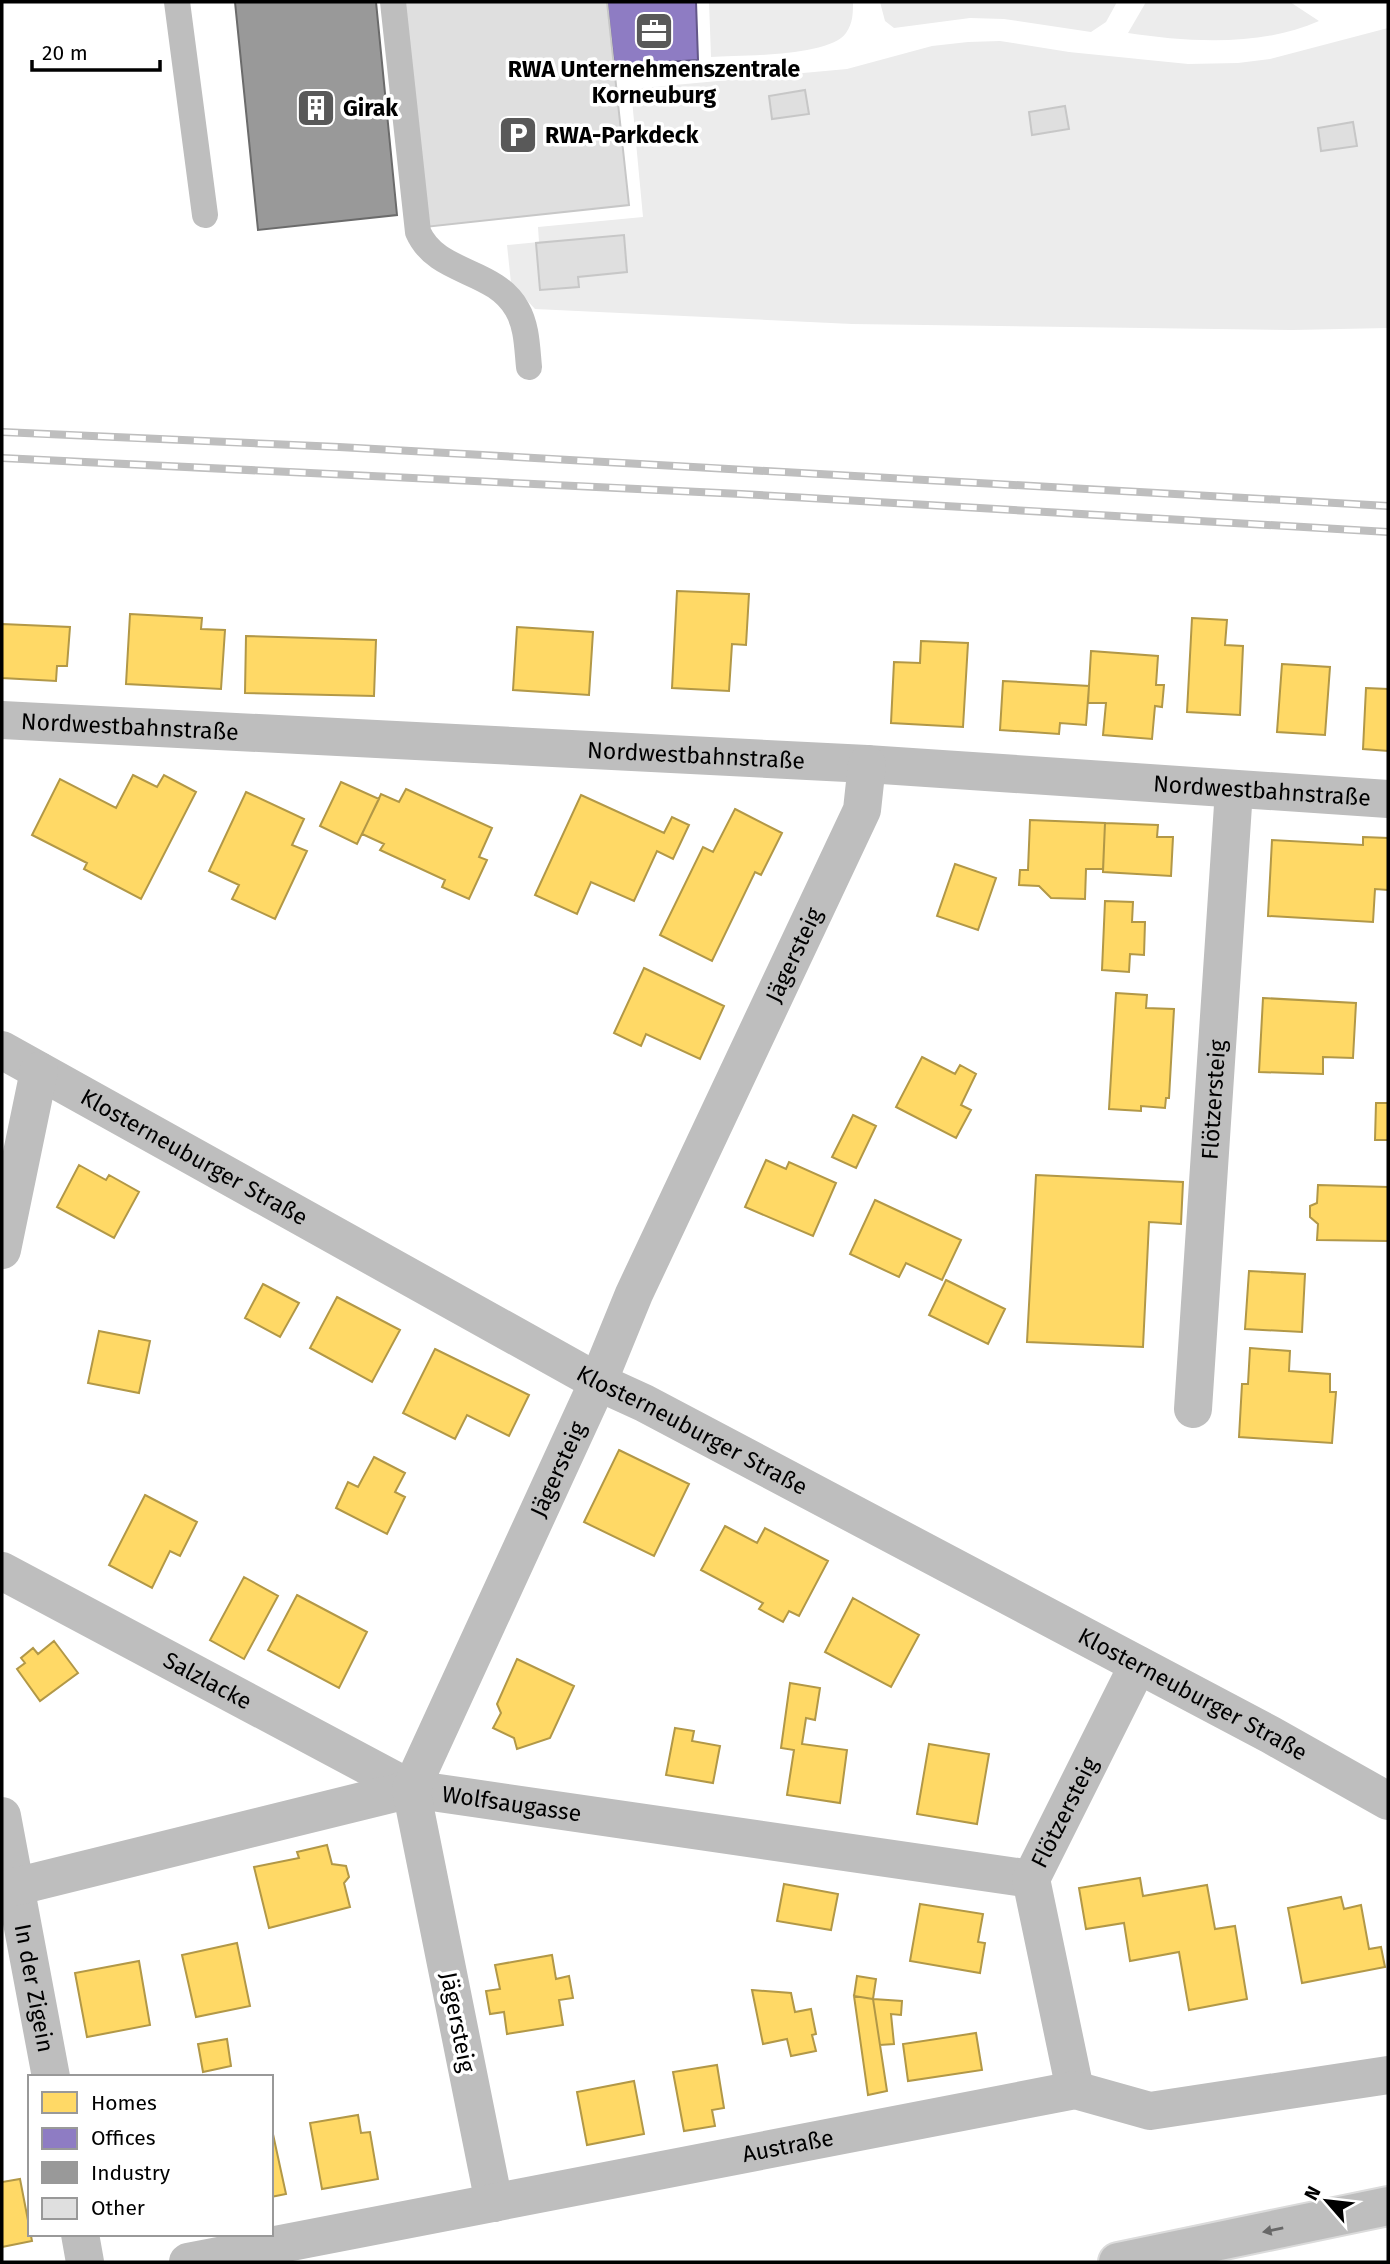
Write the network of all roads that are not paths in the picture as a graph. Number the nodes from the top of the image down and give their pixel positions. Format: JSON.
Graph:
{"nodes":[{"id":1,"x":177,"y":2,"type":"edge"},
{"id":2,"x":393,"y":2,"type":"edge"},
{"id":3,"x":205,"y":215,"type":"dead end"},
{"id":4,"x":528,"y":366,"type":"dead end"},
{"id":5,"x":2,"y":720,"type":"edge"},
{"id":6,"x":867,"y":764,"type":"junction"},
{"id":7,"x":1234,"y":790,"type":"junction"},
{"id":8,"x":1388,"y":799,"type":"edge"},
{"id":9,"x":2,"y":1050,"type":"edge"},
{"id":10,"x":39,"y":1070,"type":"junction"},
{"id":11,"x":2,"y":1250,"type":"edge"},
{"id":12,"x":598,"y":1382,"type":"junction"},
{"id":13,"x":1193,"y":1409,"type":"dead end"},
{"id":14,"x":2,"y":1572,"type":"edge"},
{"id":15,"x":1138,"y":1665,"type":"junction"},
{"id":16,"x":411,"y":1789,"type":"junction"},
{"id":17,"x":1388,"y":1801,"type":"edge"},
{"id":18,"x":2,"y":1816,"type":"edge"},
{"id":19,"x":1031,"y":1879,"type":"junction"},
{"id":20,"x":9,"y":1888,"type":"edge"},
{"id":21,"x":51,"y":2075,"type":"edge"},
{"id":22,"x":1388,"y":2075,"type":"edge"},
{"id":23,"x":1075,"y":2090,"type":"junction"},
{"id":24,"x":494,"y":2203,"type":"junction"},
{"id":25,"x":1388,"y":2206,"type":"edge"},
{"id":26,"x":80,"y":2236,"type":"edge"},
{"id":27,"x":85,"y":2262,"type":"edge"},
{"id":28,"x":188,"y":2262,"type":"edge"},
{"id":29,"x":1118,"y":2262,"type":"edge"}],
"edges":[{"from":1,"to":3,"type":"lane"},
{"from":2,"to":4,"type":"lane"},
{"from":5,"to":6,"type":"main road","name":"Nordwestbahnstraße"},
{"from":6,"to":7,"type":"main road","name":"Nordwestbahnstraße"},
{"from":6,"to":12,"type":"main road","name":"Jägersteig"},
{"from":7,"to":8,"type":"main road","name":"Nordwestbahnstraße"},
{"from":7,"to":13,"type":"main road","name":"Flötzersteig"},
{"from":9,"to":10,"type":"main road","name":"Klosterneuburger Straße"},
{"from":10,"to":11,"type":"main road"},
{"from":10,"to":12,"type":"main road","name":"Klosterneuburger Straße"},
{"from":12,"to":15,"type":"main road","name":"Klosterneuburger Straße"},
{"from":12,"to":16,"type":"main road","name":"Jägersteig"},
{"from":14,"to":16,"type":"main road","name":"Salzlacke"},
{"from":15,"to":17,"type":"main road","name":"Klosterneuburger Straße"},
{"from":15,"to":19,"type":"main road","name":"Flötzersteig"},
{"from":16,"to":19,"type":"main road","name":"Wolfsaugasse"},
{"from":16,"to":20,"type":"main road","name":"Wolfsaugasse"},
{"from":16,"to":24,"type":"main road","name":"Jägersteig"},
{"from":18,"to":20,"type":"main road","name":"In der Zigein"},
{"from":19,"to":23,"type":"main road","name":"Flötzersteig"},
{"from":20,"to":21,"type":"main road","name":"In der Zigein"},
{"from":22,"to":23,"type":"main road","name":"Austraße"},
{"from":23,"to":24,"type":"main road","name":"Austraße"},
{"from":24,"to":28,"type":"main road","name":"Austraße"},
{"from":25,"to":29,"type":"main road","one_way":true},
{"from":26,"to":27,"type":"main road"}]}
